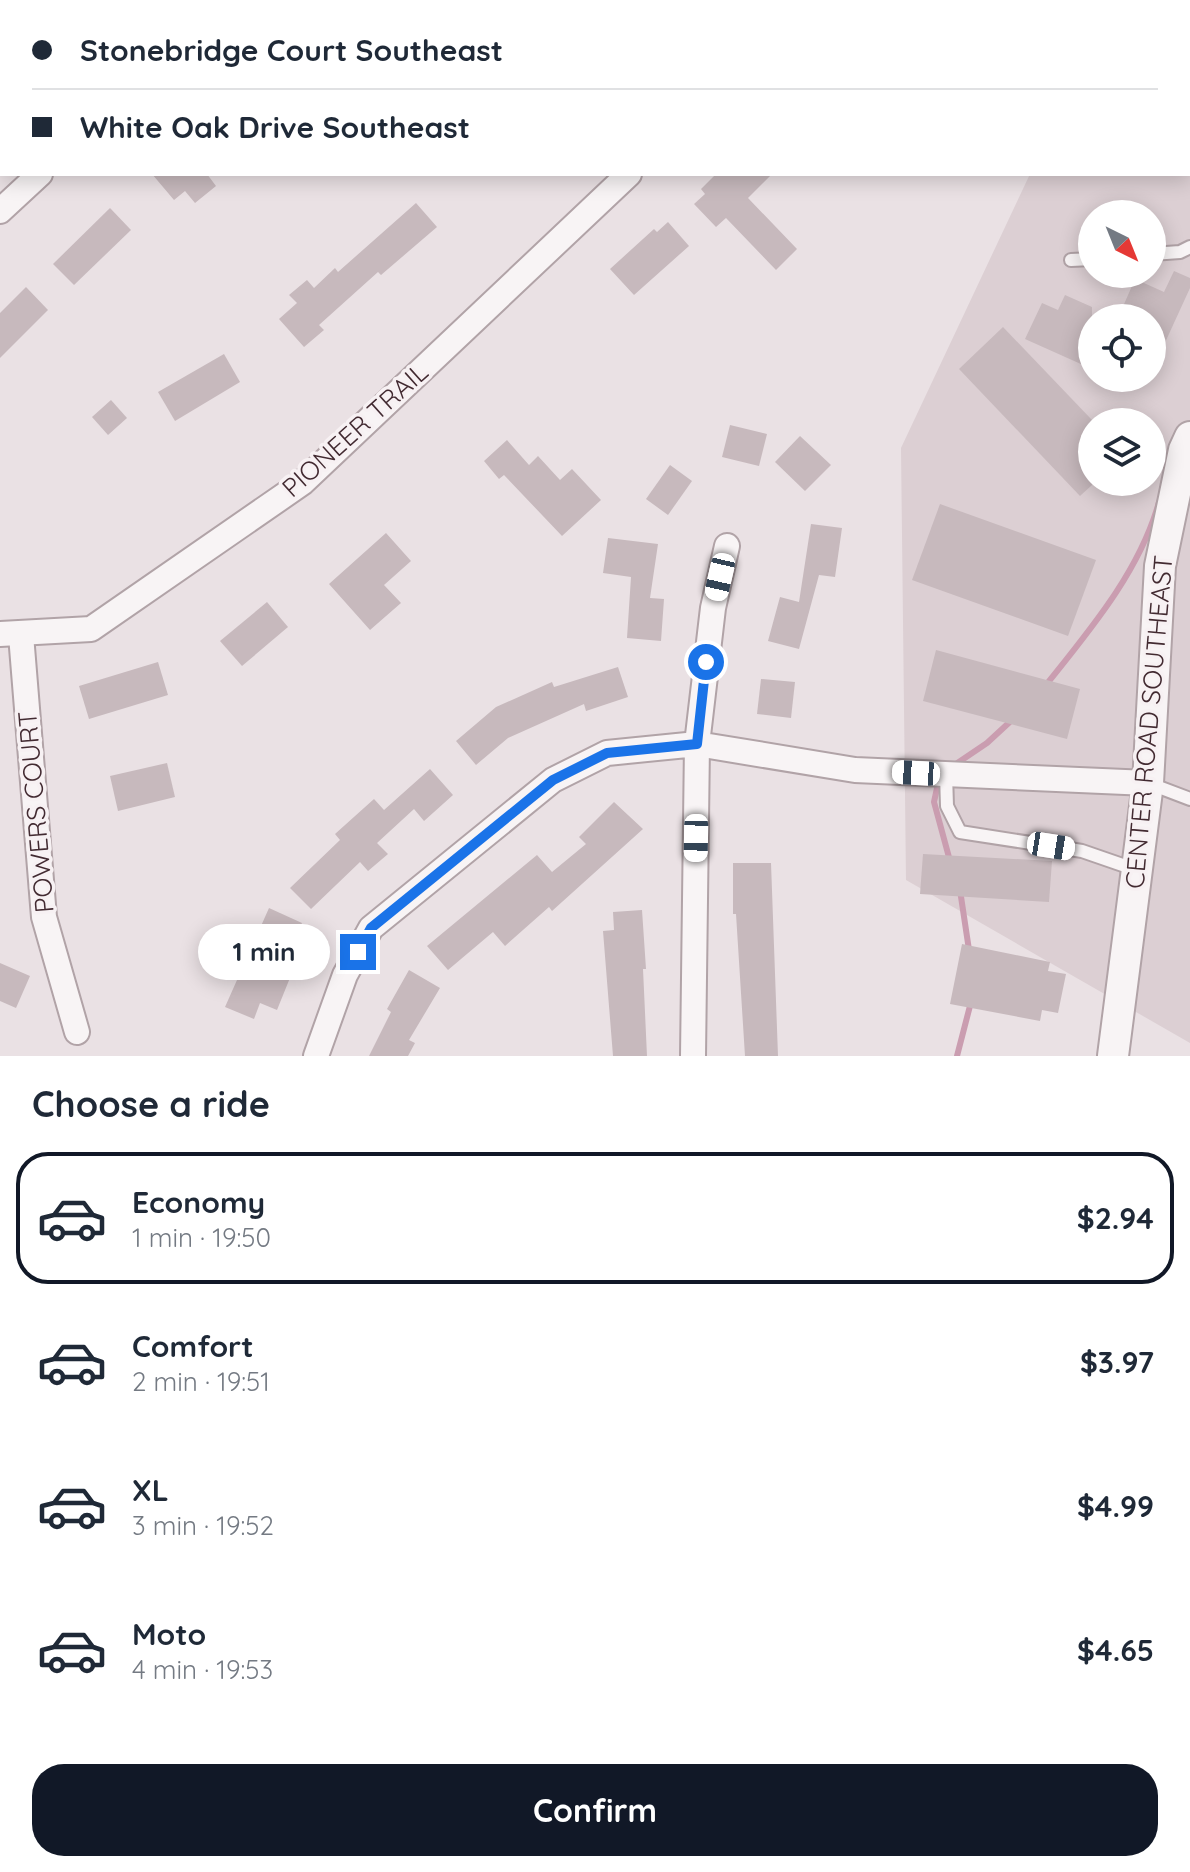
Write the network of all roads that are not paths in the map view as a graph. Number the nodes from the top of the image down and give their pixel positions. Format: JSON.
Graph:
{"nodes":[{"id":1,"x":38,"y":176,"type":"edge"},
{"id":2,"x":627,"y":176,"type":"edge"},
{"id":3,"x":0,"y":211,"type":"edge"},
{"id":4,"x":1190,"y":247,"type":"edge"},
{"id":5,"x":1166,"y":253,"type":"edge"},
{"id":6,"x":1071,"y":260,"type":"dead end"},
{"id":7,"x":1078,"y":260,"type":"edge"},
{"id":8,"x":1188,"y":448,"type":"edge"},
{"id":9,"x":727,"y":546,"type":"dead end"},
{"id":10,"x":11,"y":634,"type":"edge"},
{"id":11,"x":697,"y":744,"type":"junction"},
{"id":12,"x":946,"y":774,"type":"junction"},
{"id":13,"x":1148,"y":783,"type":"junction"},
{"id":14,"x":1190,"y":799,"type":"edge"},
{"id":15,"x":1137,"y":870,"type":"junction"},
{"id":16,"x":77,"y":1032,"type":"dead end"},
{"id":17,"x":316,"y":1056,"type":"edge"},
{"id":18,"x":693,"y":1056,"type":"edge"},
{"id":19,"x":1113,"y":1056,"type":"edge"}],
"edges":[{"from":1,"to":3,"type":"street"},
{"from":2,"to":10,"type":"street","name":"PIONEER TRAIL"},
{"from":4,"to":5,"type":"lane"},
{"from":6,"to":7,"type":"lane"},
{"from":8,"to":13,"type":"street","name":"CENTER ROAD SOUTHEAST"},
{"from":9,"to":11,"type":"street"},
{"from":10,"to":16,"type":"street","name":"POWERS COURT"},
{"from":11,"to":12,"type":"street"},
{"from":11,"to":17,"type":"street"},
{"from":11,"to":18,"type":"street"},
{"from":12,"to":13,"type":"street"},
{"from":12,"to":15,"type":"lane"},
{"from":13,"to":14,"type":"lane"},
{"from":13,"to":15,"type":"street","name":"CENTER ROAD SOUTHEAST"},
{"from":15,"to":19,"type":"street","name":"CENTER ROAD SOUTHEAST"}]}
